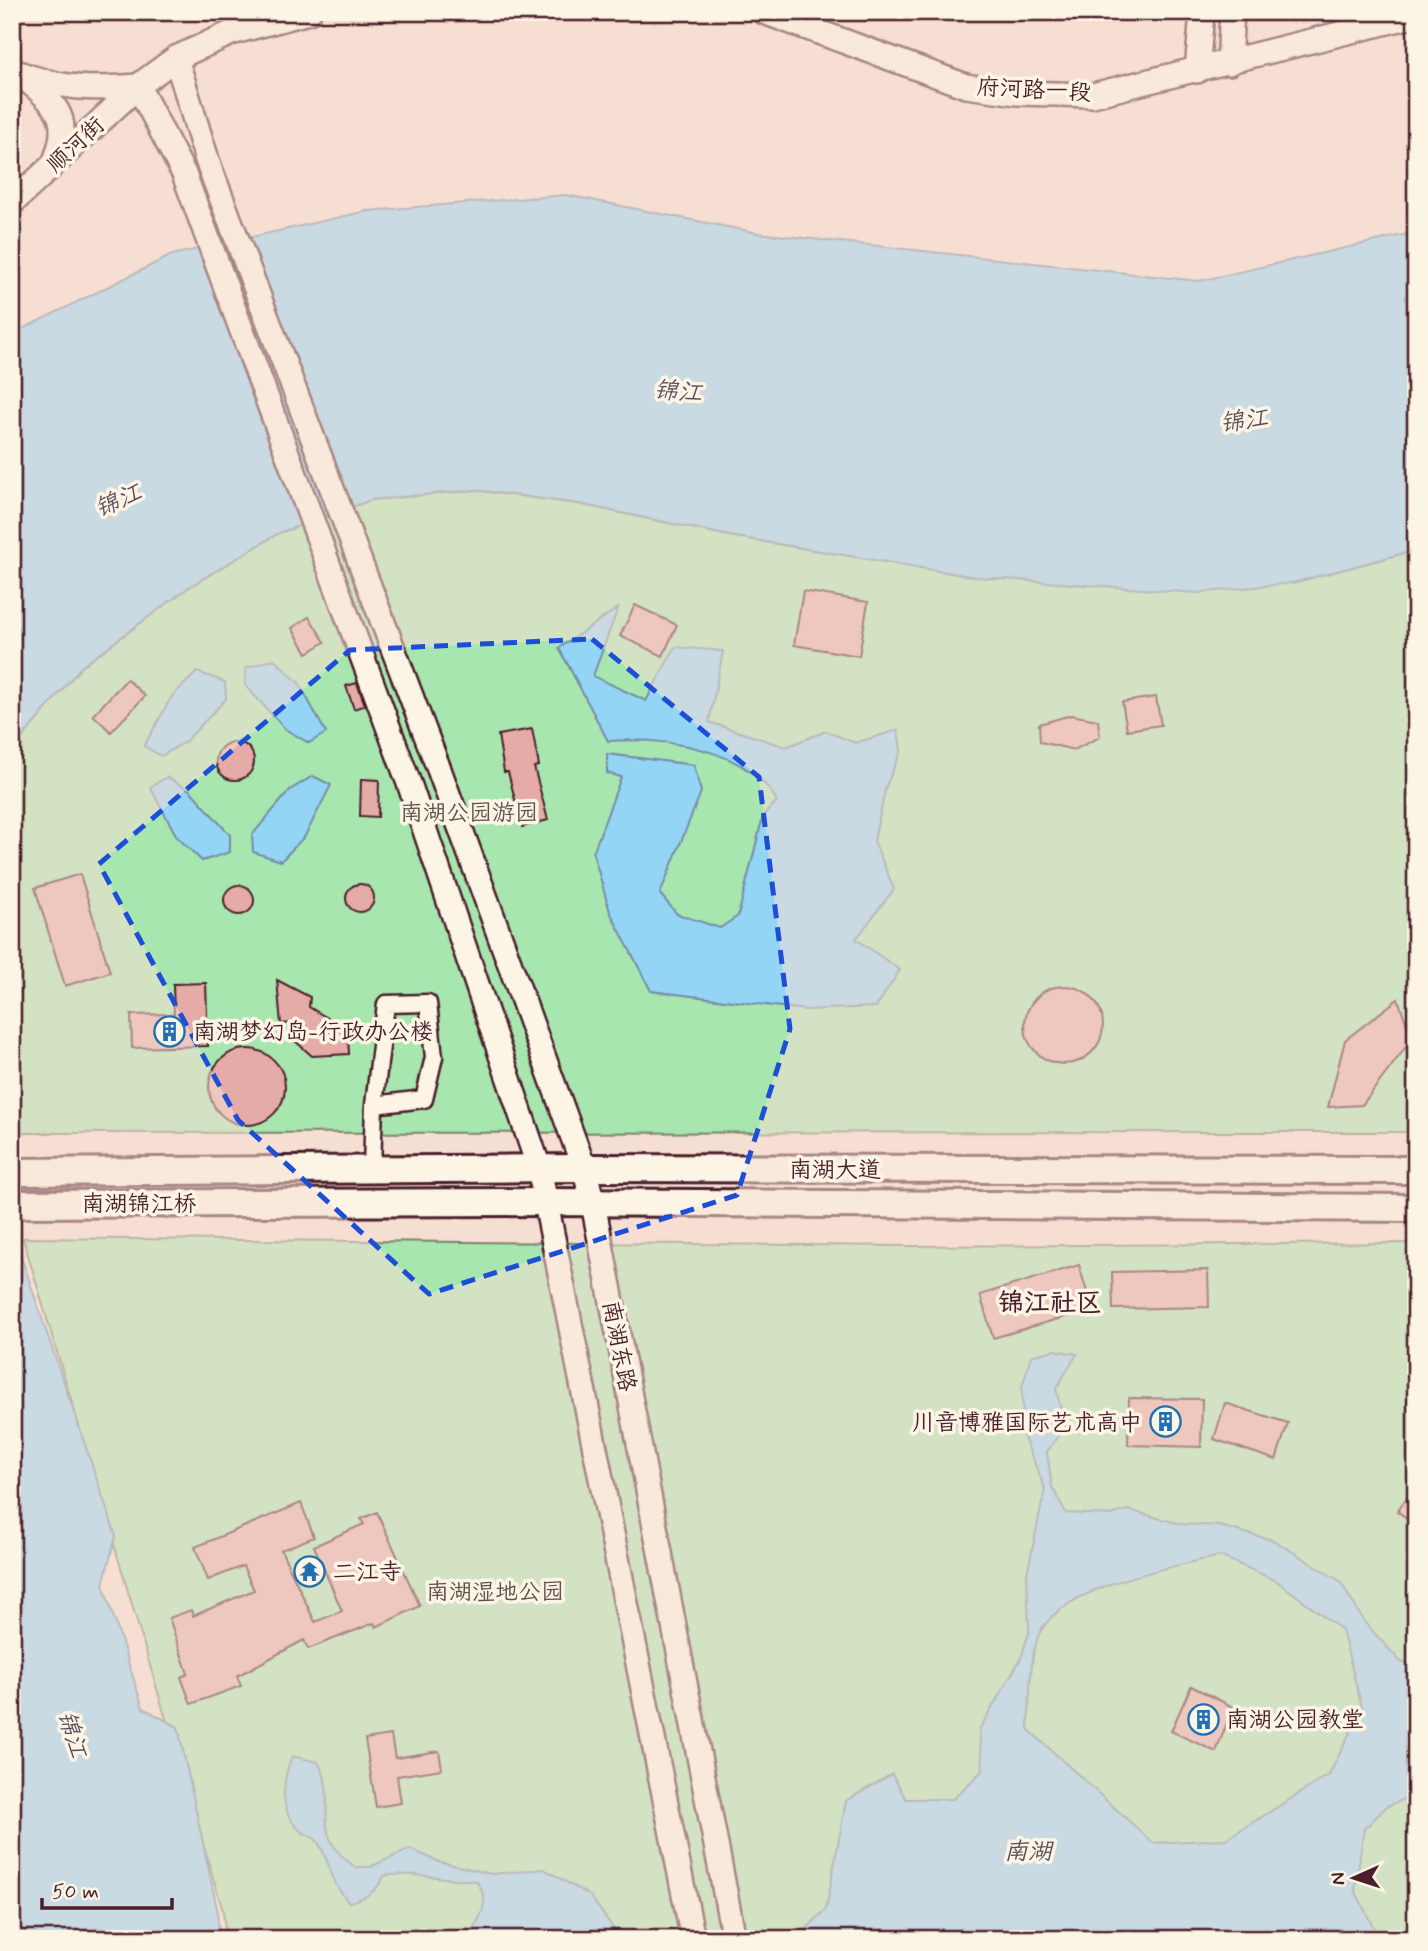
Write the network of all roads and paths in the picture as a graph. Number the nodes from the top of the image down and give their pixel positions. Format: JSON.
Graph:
{"nodes":[{"id":1,"x":309,"y":12,"type":"edge"},
{"id":2,"x":764,"y":12,"type":"edge"},
{"id":3,"x":1202,"y":12,"type":"edge"},
{"id":4,"x":1233,"y":12,"type":"edge"},
{"id":5,"x":1416,"y":15,"type":"edge"},
{"id":6,"x":176,"y":58,"type":"junction"},
{"id":7,"x":1229,"y":63,"type":"junction"},
{"id":8,"x":14,"y":70,"type":"edge"},
{"id":9,"x":1197,"y":71,"type":"junction"},
{"id":10,"x":138,"y":86,"type":"junction"},
{"id":11,"x":54,"y":163,"type":"junction"},
{"id":12,"x":12,"y":203,"type":"edge"},
{"id":13,"x":374,"y":1105,"type":"junction"},
{"id":14,"x":539,"y":1168,"type":"junction"},
{"id":15,"x":584,"y":1168,"type":"junction"},
{"id":16,"x":372,"y":1169,"type":"junction"},
{"id":17,"x":254,"y":1170,"type":"joint"},
{"id":18,"x":1416,"y":1170,"type":"edge"},
{"id":19,"x":12,"y":1172,"type":"edge"},
{"id":20,"x":546,"y":1202,"type":"junction"},
{"id":21,"x":265,"y":1203,"type":"joint"},
{"id":22,"x":593,"y":1203,"type":"junction"},
{"id":23,"x":12,"y":1204,"type":"edge"},
{"id":24,"x":1416,"y":1208,"type":"edge"},
{"id":25,"x":734,"y":1938,"type":"edge"},
{"id":26,"x":693,"y":1939,"type":"edge"}],
"edges":[{"from":1,"to":6,"type":"main road"},
{"from":2,"to":9,"type":"main road","name":"府河路一段"},
{"from":3,"to":9,"type":"main road"},
{"from":4,"to":7,"type":"main road"},
{"from":5,"to":7,"type":"main road","name":"府河路一段"},
{"from":6,"to":10,"type":"main road"},
{"from":6,"to":15,"type":"main road","name":"南湖东路"},
{"from":7,"to":9,"type":"main road","name":"府河路一段"},
{"from":8,"to":10,"type":"main road"},
{"from":8,"to":11,"type":"main road"},
{"from":10,"to":11,"type":"main road","name":"顺河街"},
{"from":10,"to":14,"type":"main road","name":"南湖东路"},
{"from":11,"to":12,"type":"main road","name":"顺河街"},
{"from":13,"to":13,"type":"street"},
{"from":13,"to":16,"type":"street"},
{"from":14,"to":15,"type":"main road","name":"南湖大道"},
{"from":14,"to":16,"type":"main road","name":"南湖大道"},
{"from":14,"to":20,"type":"main road","name":"南湖东路"},
{"from":15,"to":18,"type":"main road","name":"南湖大道"},
{"from":15,"to":22,"type":"main road","name":"南湖东路"},
{"from":16,"to":17,"type":"main road","name":"南湖大道"},
{"from":17,"to":19,"type":"main road","name":"南湖锦江桥"},
{"from":20,"to":21,"type":"main road","name":"南湖大道"},
{"from":20,"to":22,"type":"main road","name":"南湖大道"},
{"from":20,"to":26,"type":"main road","name":"南湖东路"},
{"from":21,"to":23,"type":"main road","name":"南湖锦江桥"},
{"from":22,"to":24,"type":"main road","name":"南湖大道"},
{"from":22,"to":25,"type":"main road","name":"南湖东路"}]}
